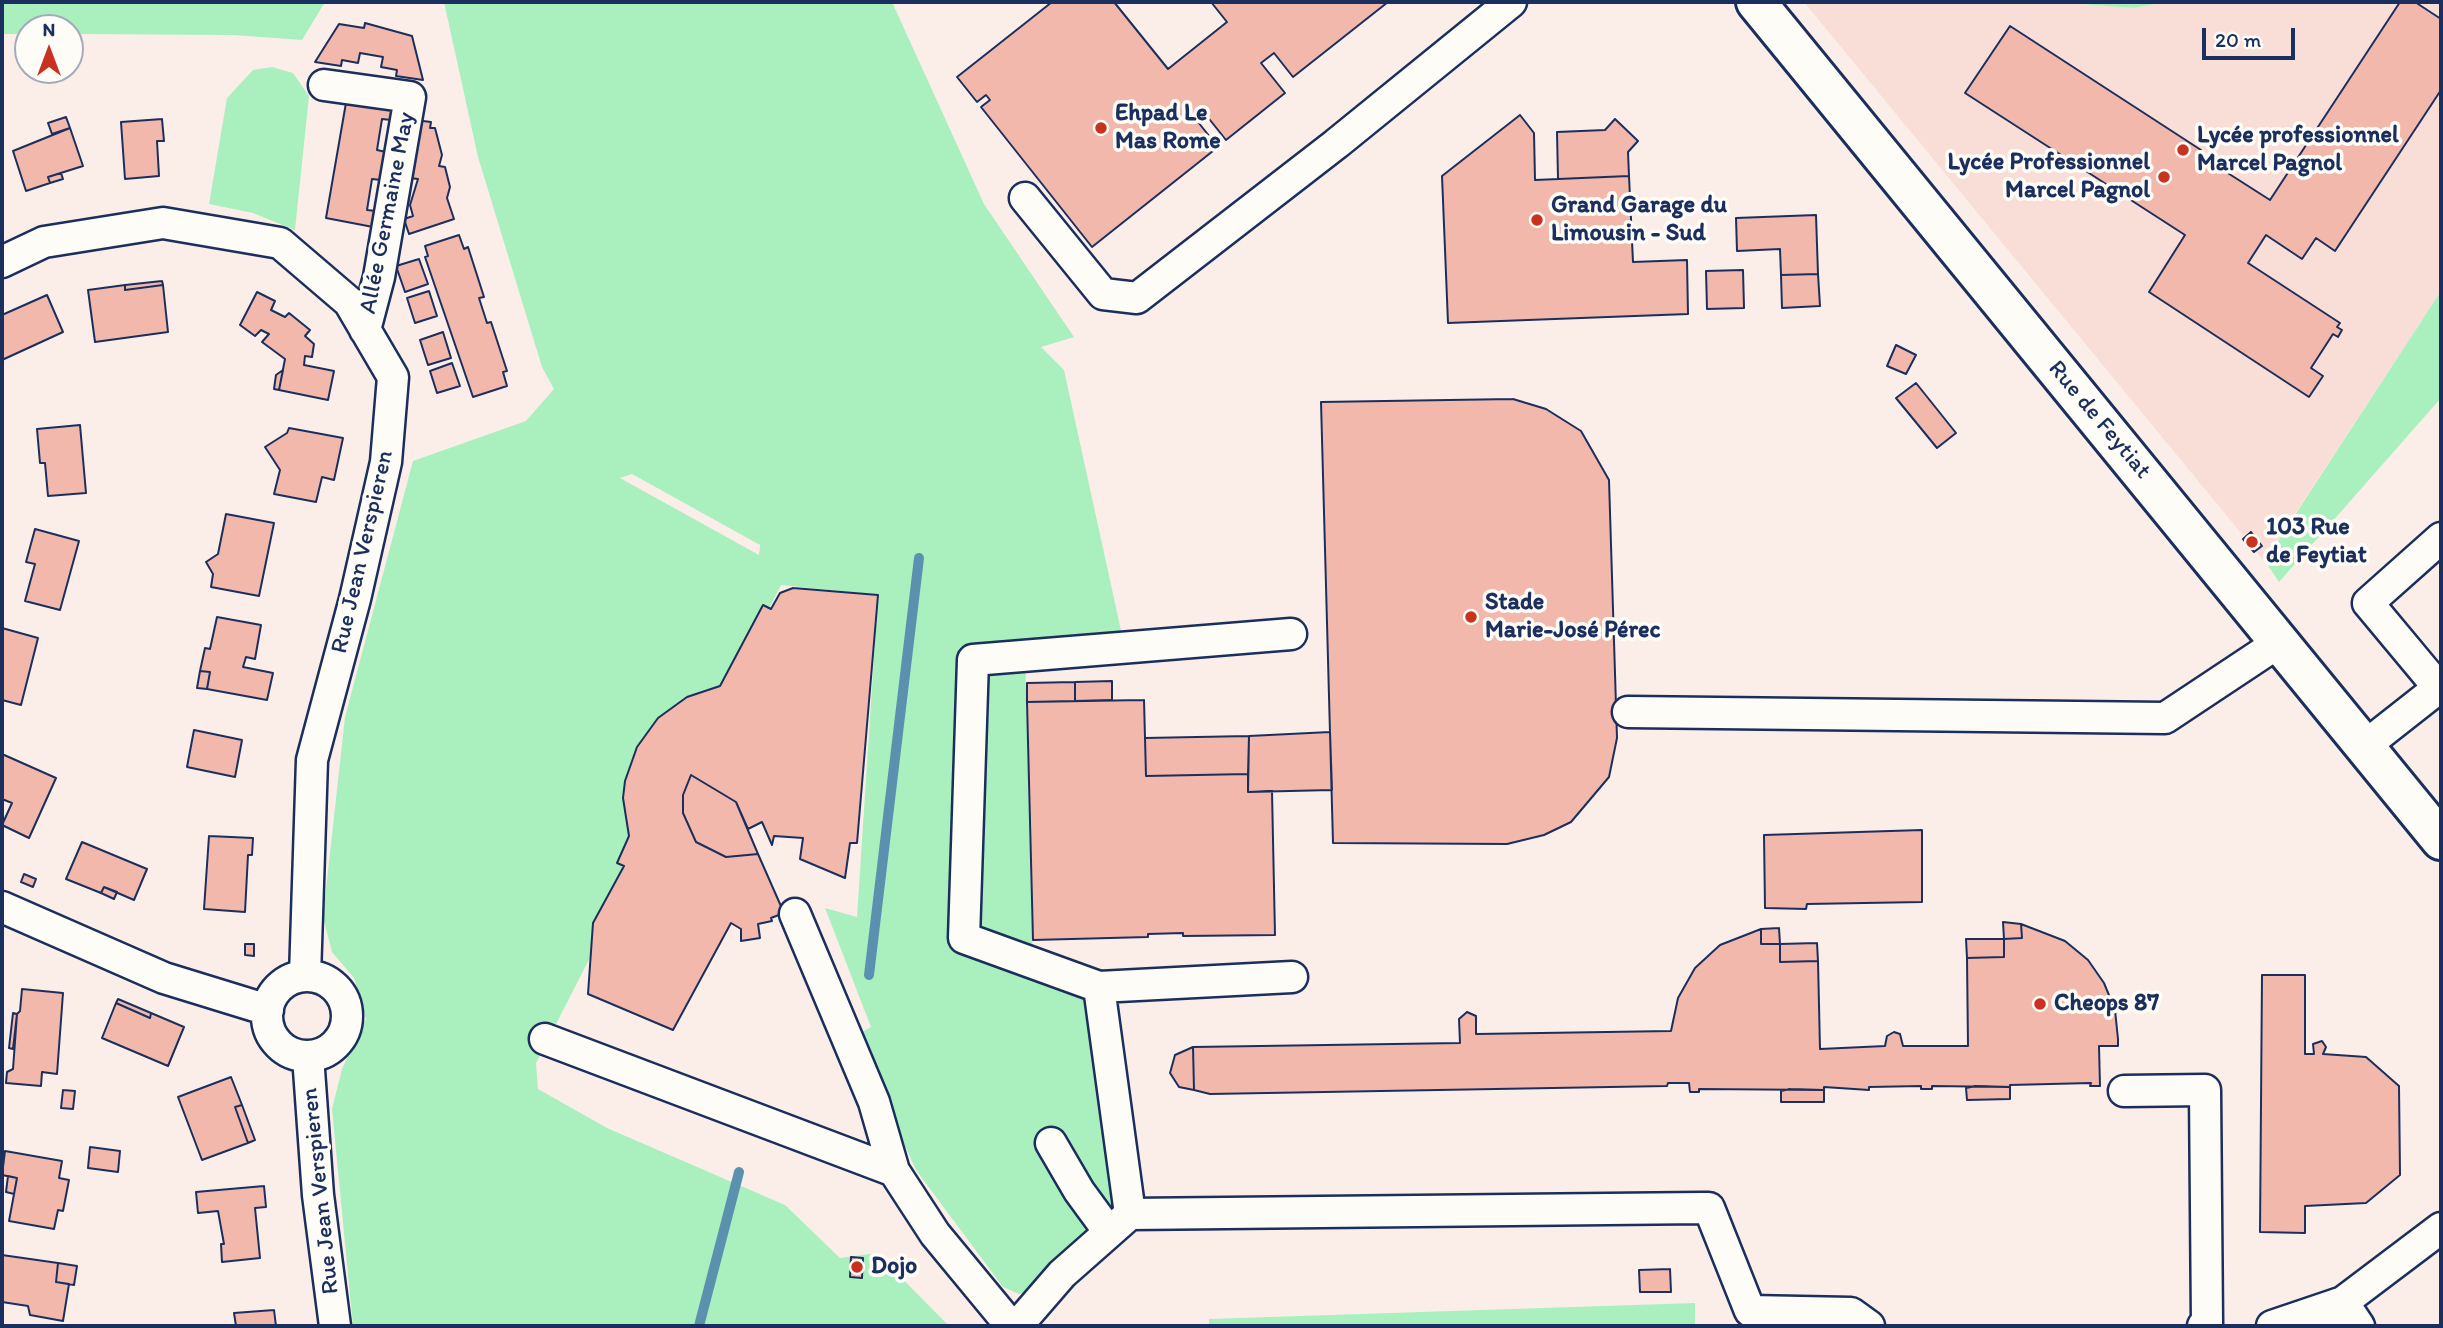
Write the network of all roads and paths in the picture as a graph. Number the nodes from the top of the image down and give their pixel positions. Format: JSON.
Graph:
{"nodes":[{"id":1,"x":1511,"y":2,"type":"edge"},
{"id":2,"x":1756,"y":2,"type":"edge"},
{"id":3,"x":324,"y":85,"type":"dead end"},
{"id":4,"x":1025,"y":198,"type":"dead end"},
{"id":5,"x":2,"y":262,"type":"edge"},
{"id":6,"x":365,"y":330,"type":"junction"},
{"id":7,"x":2441,"y":538,"type":"edge"},
{"id":8,"x":1291,"y":634,"type":"dead end"},
{"id":9,"x":2281,"y":641,"type":"junction"},
{"id":10,"x":2439,"y":687,"type":"edge"},
{"id":11,"x":1628,"y":712,"type":"dead end"},
{"id":12,"x":2366,"y":745,"type":"junction"},
{"id":13,"x":2441,"y":840,"type":"edge"},
{"id":14,"x":2,"y":907,"type":"edge"},
{"id":15,"x":795,"y":914,"type":"dead end"},
{"id":16,"x":305,"y":976,"type":"junction"},
{"id":17,"x":1292,"y":977,"type":"dead end"},
{"id":18,"x":1099,"y":988,"type":"junction"},
{"id":19,"x":268,"y":1010,"type":"junction"},
{"id":20,"x":545,"y":1039,"type":"dead end"},
{"id":21,"x":308,"y":1056,"type":"junction"},
{"id":22,"x":2124,"y":1091,"type":"dead end"},
{"id":23,"x":1051,"y":1143,"type":"dead end"},
{"id":24,"x":894,"y":1171,"type":"junction"},
{"id":25,"x":1120,"y":1223,"type":"junction"},
{"id":26,"x":2441,"y":1228,"type":"edge"},
{"id":27,"x":2351,"y":1314,"type":"edge"},
{"id":28,"x":335,"y":1326,"type":"edge"},
{"id":29,"x":1011,"y":1326,"type":"edge"},
{"id":30,"x":1017,"y":1326,"type":"edge"},
{"id":31,"x":1869,"y":1326,"type":"edge"},
{"id":32,"x":2203,"y":1326,"type":"edge"},
{"id":33,"x":2272,"y":1326,"type":"edge"},
{"id":34,"x":2320,"y":1326,"type":"edge"}],
"edges":[{"from":1,"to":4,"type":"street"},
{"from":2,"to":9,"type":"main road","name":"Rue de Feytiat"},
{"from":3,"to":6,"type":"street","name":"Allée Germaine May"},
{"from":5,"to":6,"type":"street","name":"Rue Jean Verspieren"},
{"from":6,"to":16,"type":"street","name":"Rue Jean Verspieren"},
{"from":7,"to":10,"type":"street"},
{"from":8,"to":18,"type":"street"},
{"from":9,"to":11,"type":"street"},
{"from":9,"to":12,"type":"main road","name":"Rue de Feytiat"},
{"from":10,"to":12,"type":"street"},
{"from":12,"to":13,"type":"main road","name":"Rue de Feytiat"},
{"from":14,"to":19,"type":"street"},
{"from":15,"to":24,"type":"street"},
{"from":16,"to":19,"type":"street"},
{"from":16,"to":21,"type":"street"},
{"from":17,"to":18,"type":"street"},
{"from":18,"to":25,"type":"street"},
{"from":19,"to":21,"type":"street"},
{"from":20,"to":24,"type":"street"},
{"from":21,"to":28,"type":"street","name":"Rue Jean Verspieren"},
{"from":22,"to":32,"type":"street"},
{"from":23,"to":25,"type":"street"},
{"from":24,"to":29,"type":"street"},
{"from":25,"to":30,"type":"street"},
{"from":25,"to":31,"type":"street"},
{"from":26,"to":27,"type":"street"},
{"from":27,"to":33,"type":"street"},
{"from":27,"to":34,"type":"street"}]}
